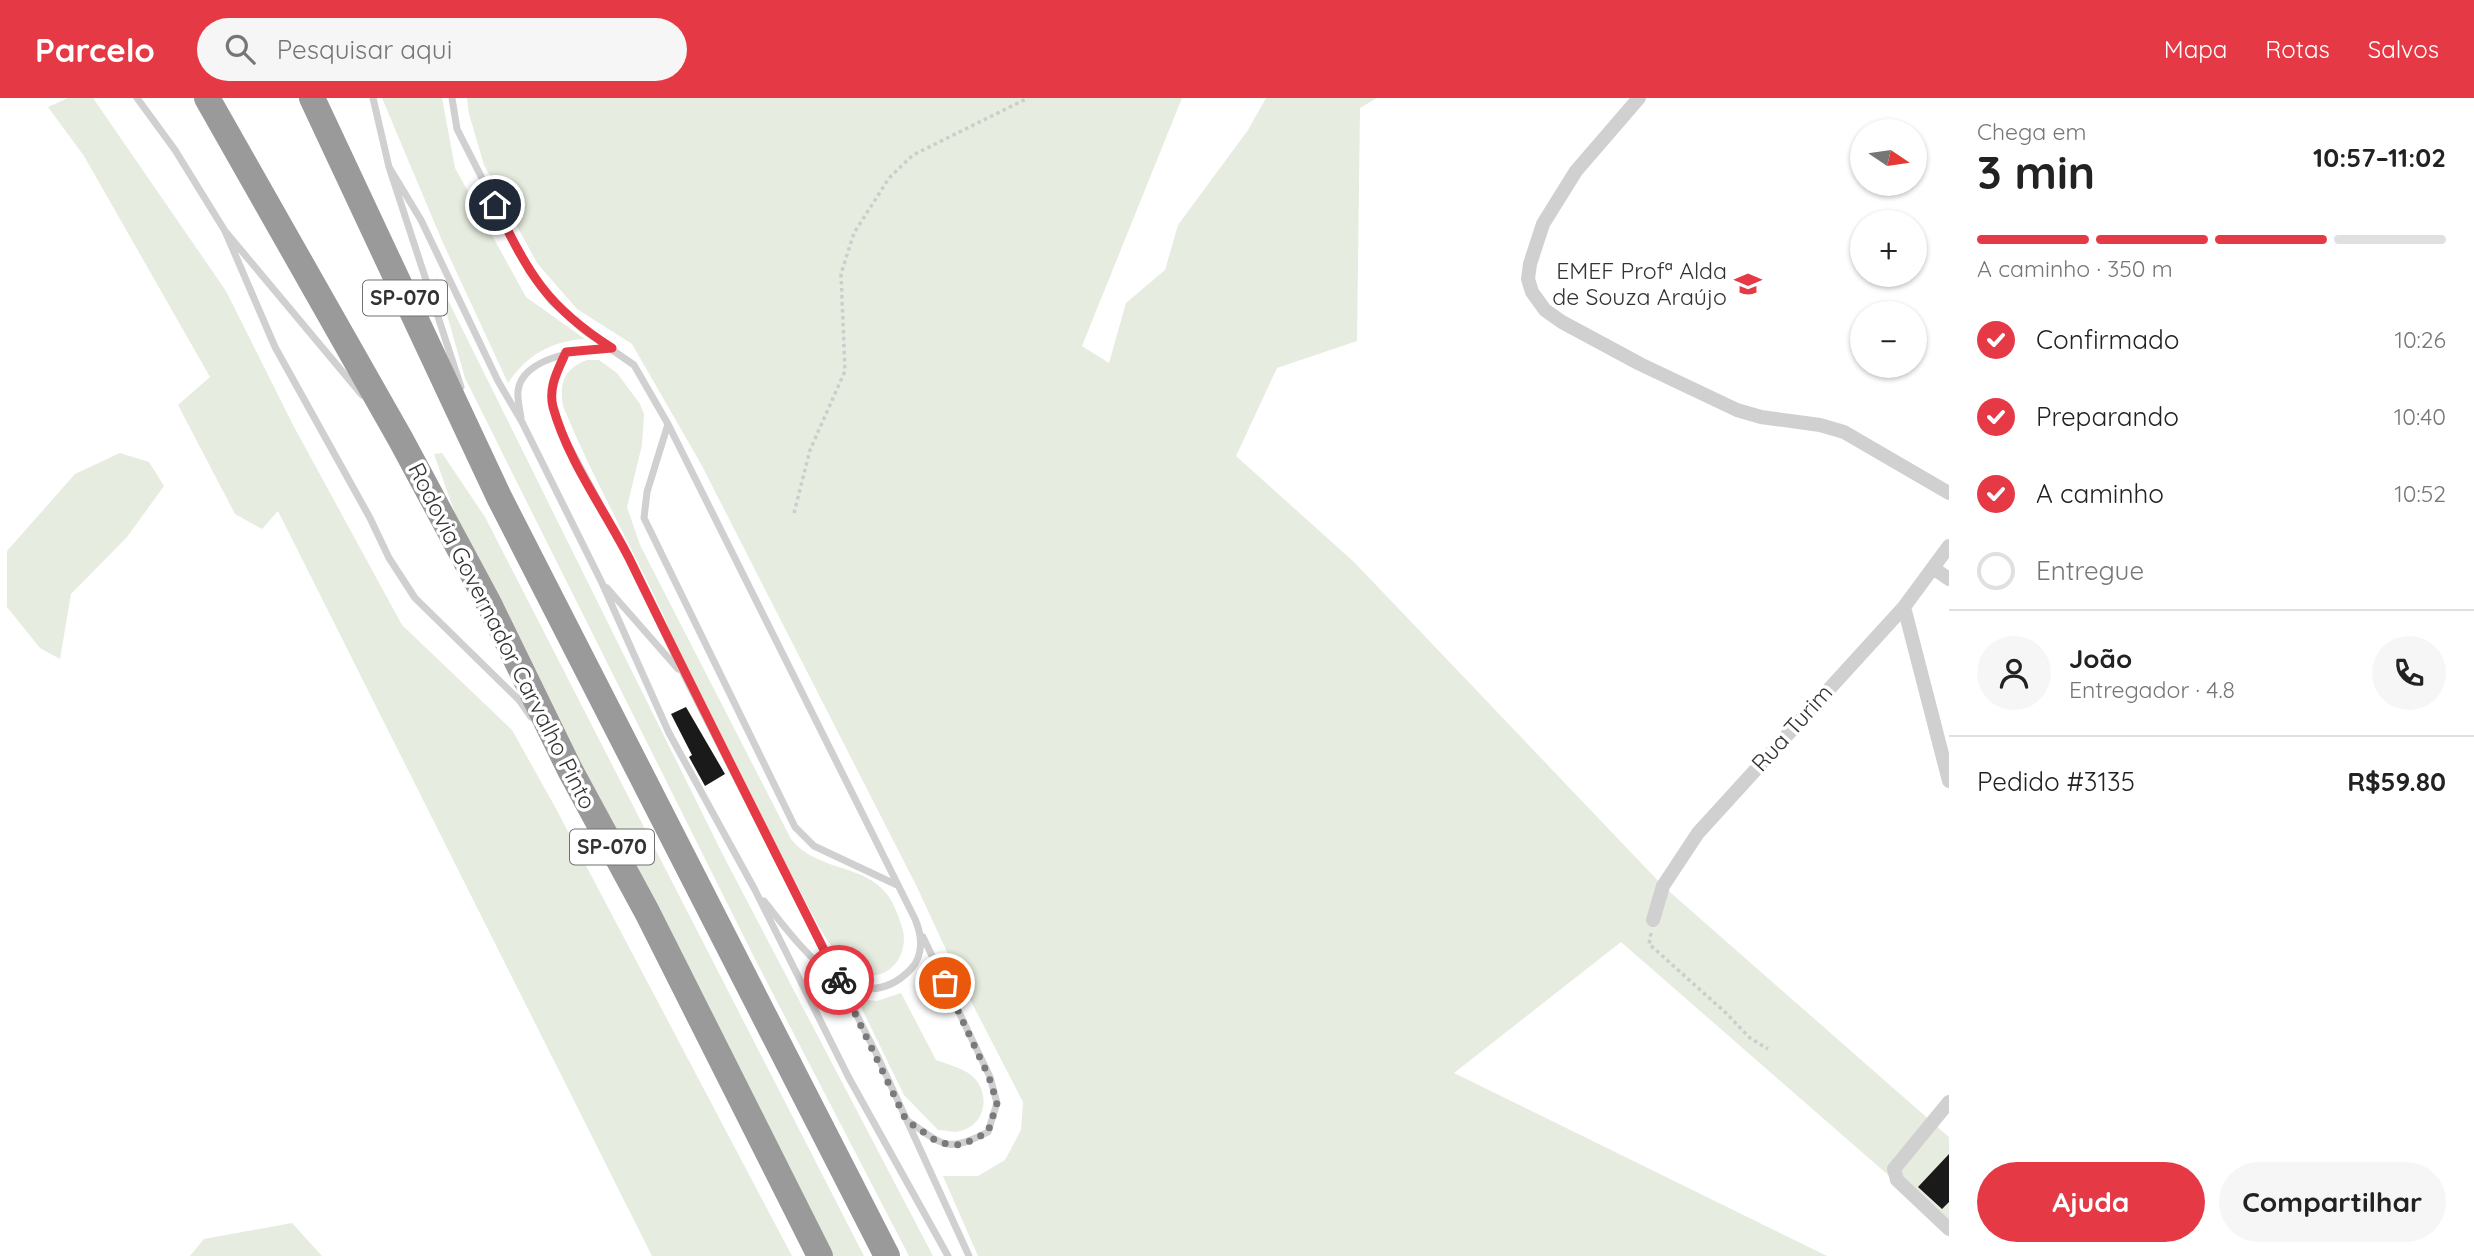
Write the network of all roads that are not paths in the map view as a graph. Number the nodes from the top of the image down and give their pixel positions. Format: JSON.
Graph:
{"nodes":[{"id":1,"x":137,"y":98,"type":"edge"},
{"id":2,"x":207,"y":98,"type":"edge"},
{"id":3,"x":312,"y":98,"type":"edge"},
{"id":4,"x":373,"y":98,"type":"edge"},
{"id":5,"x":452,"y":98,"type":"edge"},
{"id":6,"x":1639,"y":98,"type":"edge"},
{"id":7,"x":389,"y":167,"type":"junction"},
{"id":8,"x":225,"y":231,"type":"junction"},
{"id":9,"x":612,"y":348,"type":"junction"},
{"id":10,"x":566,"y":352,"type":"junction"},
{"id":11,"x":463,"y":392,"type":"dead end"},
{"id":12,"x":365,"y":398,"type":"dead end"},
{"id":13,"x":467,"y":405,"type":"dead end"},
{"id":14,"x":374,"y":409,"type":"dead end"},
{"id":15,"x":522,"y":422,"type":"junction"},
{"id":16,"x":668,"y":424,"type":"junction"},
{"id":17,"x":401,"y":440,"type":"junction"},
{"id":18,"x":1949,"y":493,"type":"edge"},
{"id":19,"x":499,"y":497,"type":"junction"},
{"id":20,"x":1949,"y":546,"type":"edge"},
{"id":21,"x":1933,"y":568,"type":"junction"},
{"id":22,"x":1949,"y":579,"type":"edge"},
{"id":23,"x":602,"y":583,"type":"junction"},
{"id":24,"x":1903,"y":607,"type":"junction"},
{"id":25,"x":685,"y":677,"type":"junction"},
{"id":26,"x":534,"y":720,"type":"dead end"},
{"id":27,"x":541,"y":730,"type":"dead end"},
{"id":28,"x":570,"y":771,"type":"junction"},
{"id":29,"x":1949,"y":781,"type":"edge"},
{"id":30,"x":898,"y":885,"type":"junction"},
{"id":31,"x":755,"y":890,"type":"junction"},
{"id":32,"x":1653,"y":920,"type":"road end"},
{"id":33,"x":922,"y":936,"type":"junction"},
{"id":34,"x":840,"y":980,"type":"junction"},
{"id":35,"x":1949,"y":1102,"type":"edge"},
{"id":36,"x":906,"y":1120,"type":"junction"},
{"id":37,"x":1949,"y":1229,"type":"edge"},
{"id":38,"x":820,"y":1256,"type":"edge"},
{"id":39,"x":887,"y":1256,"type":"edge"},
{"id":40,"x":948,"y":1256,"type":"edge"},
{"id":41,"x":969,"y":1256,"type":"edge"}],
"edges":[{"from":1,"to":8,"type":"lane"},
{"from":2,"to":17,"type":"highway","name":"Rodovia Governador Carvalho Pinto","number":"SP-070"},
{"from":3,"to":19,"type":"highway","number":"SP-070"},
{"from":4,"to":7,"type":"lane"},
{"from":5,"to":9,"type":"lane"},
{"from":6,"to":18,"type":"street"},
{"from":7,"to":11,"type":"lane"},
{"from":7,"to":15,"type":"lane"},
{"from":8,"to":12,"type":"lane"},
{"from":8,"to":26,"type":"lane"},
{"from":9,"to":10,"type":"lane"},
{"from":9,"to":16,"type":"lane"},
{"from":10,"to":15,"type":"lane"},
{"from":10,"to":25,"type":"lane"},
{"from":13,"to":19,"type":"lane"},
{"from":14,"to":17,"type":"lane"},
{"from":15,"to":23,"type":"lane"},
{"from":16,"to":30,"type":"lane"},
{"from":16,"to":30,"type":"lane"},
{"from":17,"to":28,"type":"highway","name":"Rodovia Governador Carvalho Pinto","number":"SP-070"},
{"from":19,"to":39,"type":"highway","number":"SP-070"},
{"from":20,"to":21,"type":"street","name":"Rua Turim"},
{"from":21,"to":22,"type":"street"},
{"from":21,"to":24,"type":"street","name":"Rua Turim"},
{"from":23,"to":25,"type":"lane"},
{"from":23,"to":31,"type":"lane"},
{"from":24,"to":29,"type":"street"},
{"from":24,"to":32,"type":"street","name":"Rua Turim"},
{"from":25,"to":34,"type":"lane"},
{"from":27,"to":28,"type":"lane"},
{"from":28,"to":38,"type":"highway","name":"Rodovia Governador Carvalho Pinto","number":"SP-070"},
{"from":30,"to":33,"type":"lane"},
{"from":31,"to":34,"type":"lane"},
{"from":31,"to":40,"type":"lane"},
{"from":33,"to":34,"type":"lane"},
{"from":33,"to":36,"type":"lane"},
{"from":34,"to":36,"type":"lane"},
{"from":35,"to":37,"type":"street"},
{"from":36,"to":41,"type":"lane"}]}
